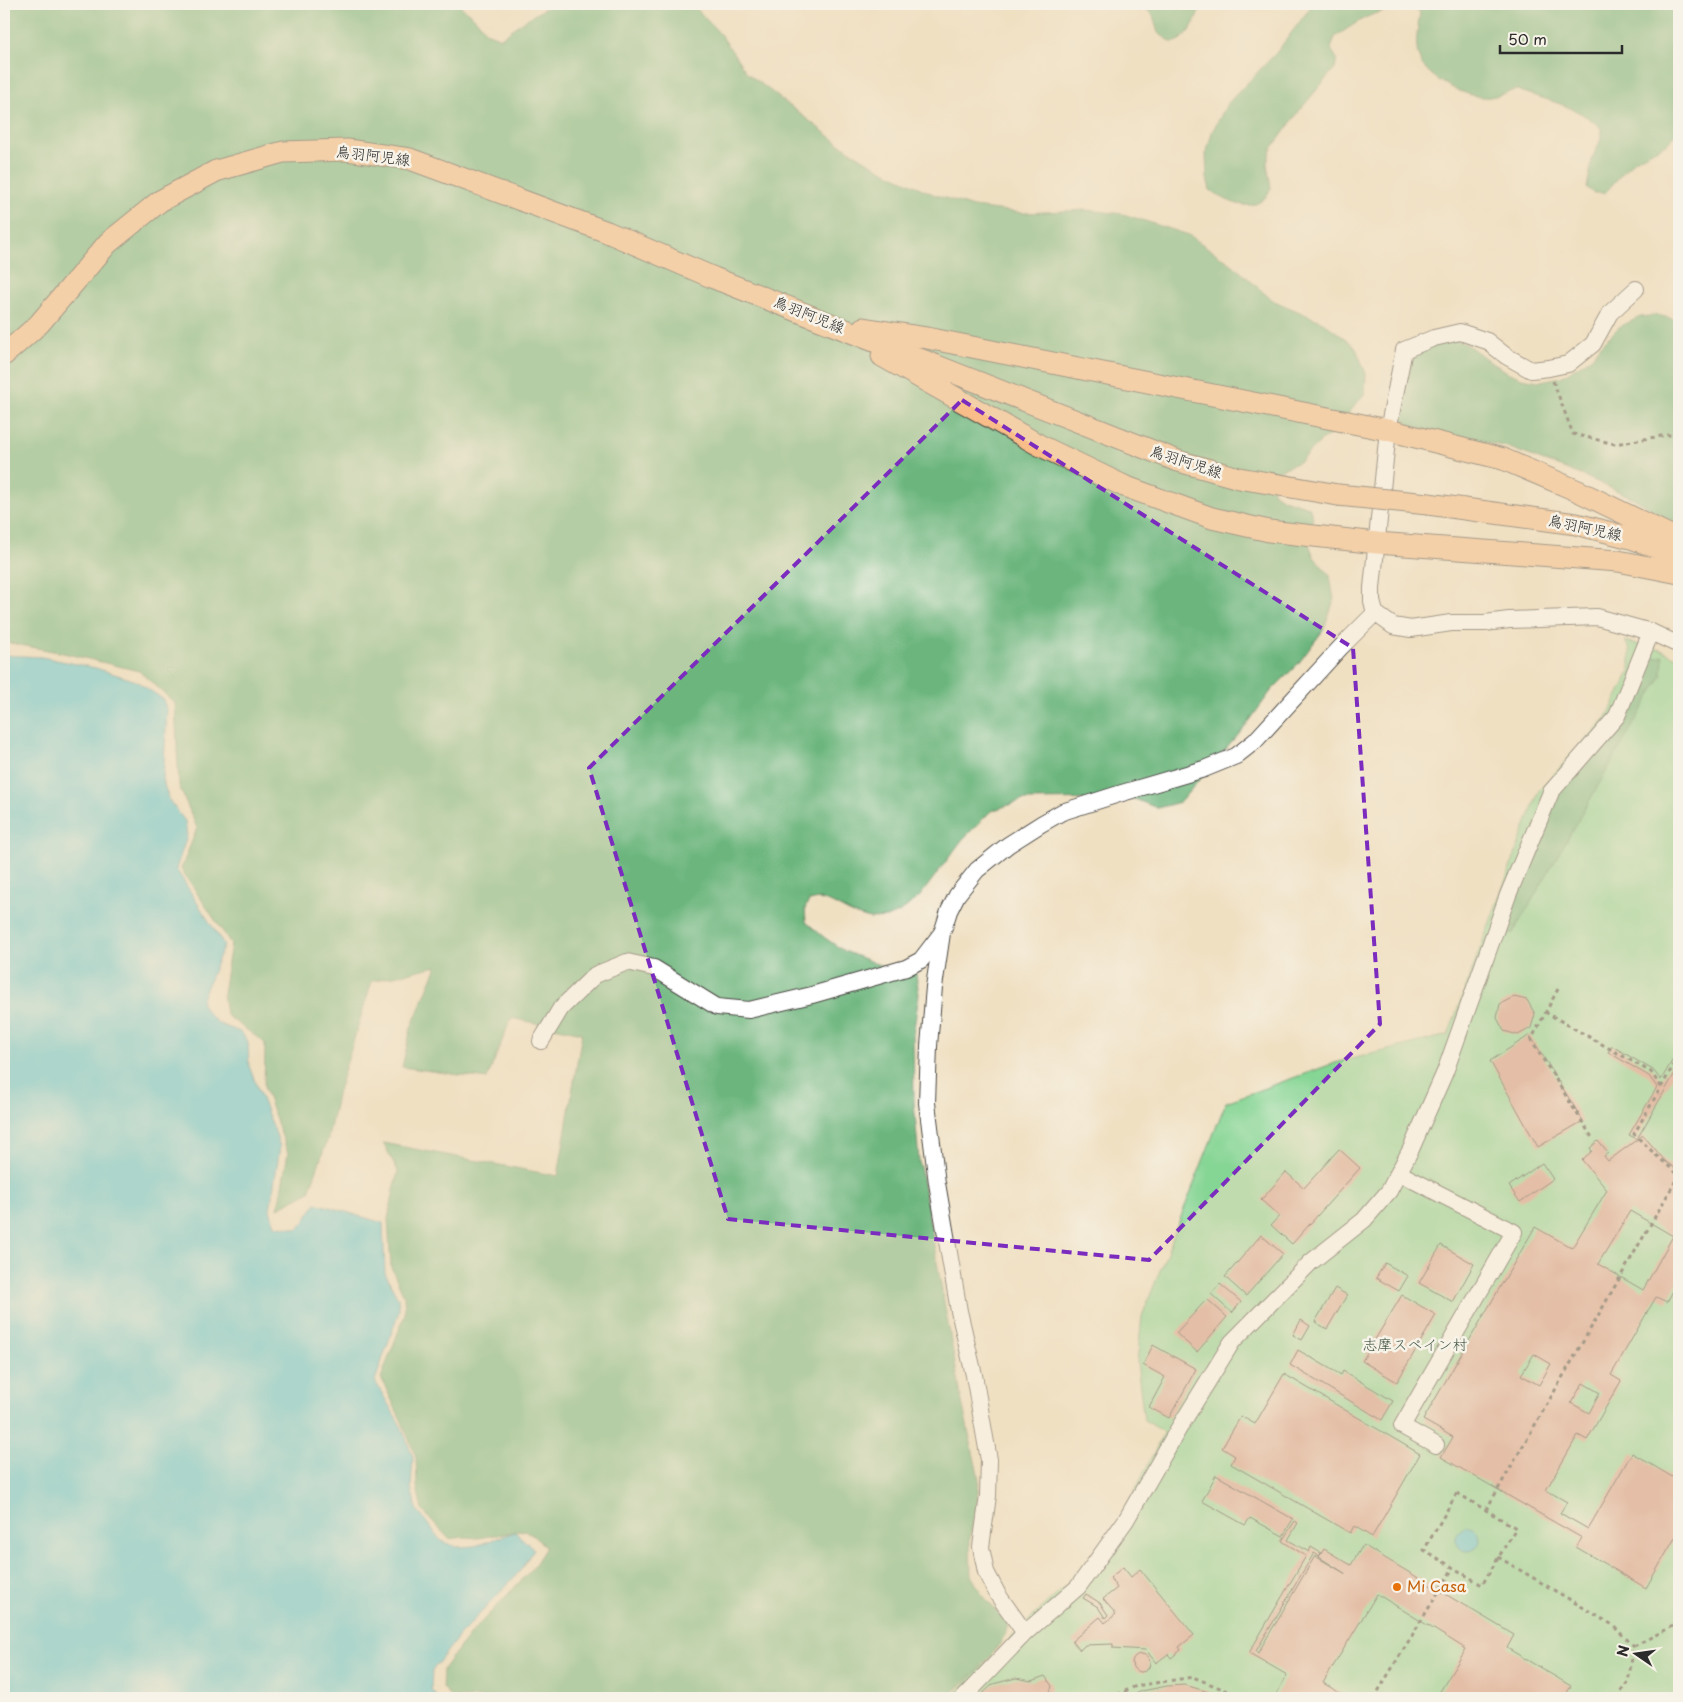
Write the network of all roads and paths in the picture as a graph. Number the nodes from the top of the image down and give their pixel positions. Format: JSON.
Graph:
{"nodes":[{"id":1,"x":1636,"y":289,"type":"dead end"},
{"id":2,"x":826,"y":322,"type":"junction"},
{"id":3,"x":4,"y":355,"type":"edge"},
{"id":4,"x":1549,"y":368,"type":"junction"},
{"id":5,"x":1388,"y":430,"type":"junction"},
{"id":6,"x":1679,"y":435,"type":"edge"},
{"id":7,"x":1679,"y":540,"type":"edge"},
{"id":8,"x":1377,"y":543,"type":"junction"},
{"id":9,"x":1679,"y":556,"type":"edge"},
{"id":10,"x":1679,"y":573,"type":"edge"},
{"id":11,"x":1375,"y":613,"type":"junction"},
{"id":12,"x":1651,"y":632,"type":"junction"},
{"id":13,"x":1679,"y":645,"type":"edge"},
{"id":14,"x":942,"y":933,"type":"junction"},
{"id":15,"x":1558,"y":989,"type":"dead end"},
{"id":16,"x":1545,"y":1012,"type":"junction"},
{"id":17,"x":541,"y":1041,"type":"dead end"},
{"id":18,"x":1679,"y":1056,"type":"edge"},
{"id":19,"x":1661,"y":1087,"type":"junction"},
{"id":20,"x":1593,"y":1139,"type":"dead end"},
{"id":21,"x":1399,"y":1172,"type":"junction"},
{"id":22,"x":1679,"y":1175,"type":"edge"},
{"id":23,"x":1436,"y":1446,"type":"dead end"},
{"id":24,"x":1486,"y":1510,"type":"junction"},
{"id":25,"x":1498,"y":1558,"type":"junction"},
{"id":26,"x":1453,"y":1568,"type":"junction"},
{"id":27,"x":1679,"y":1623,"type":"edge"},
{"id":28,"x":1025,"y":1633,"type":"junction"},
{"id":29,"x":1634,"y":1646,"type":"junction"},
{"id":30,"x":963,"y":1698,"type":"edge"},
{"id":31,"x":1110,"y":1698,"type":"edge"},
{"id":32,"x":1245,"y":1698,"type":"edge"},
{"id":33,"x":1374,"y":1698,"type":"edge"},
{"id":34,"x":1616,"y":1698,"type":"edge"}],
"edges":[{"from":1,"to":4,"type":"street"},
{"from":2,"to":3,"type":"main road","name":"鳥羽阿児線"},
{"from":2,"to":5,"type":"main road"},
{"from":2,"to":8,"type":"main road"},
{"from":2,"to":9,"type":"main road","name":"鳥羽阿児線","bridge":true},
{"from":4,"to":5,"type":"street"},
{"from":4,"to":6,"type":"path"},
{"from":5,"to":7,"type":"main road"},
{"from":5,"to":8,"type":"street"},
{"from":8,"to":10,"type":"main road"},
{"from":8,"to":11,"type":"street"},
{"from":11,"to":12,"type":"street"},
{"from":11,"to":14,"type":"street"},
{"from":12,"to":13,"type":"street"},
{"from":12,"to":21,"type":"street"},
{"from":14,"to":17,"type":"street"},
{"from":14,"to":28,"type":"street"},
{"from":15,"to":16,"type":"path"},
{"from":16,"to":19,"type":"path"},
{"from":16,"to":20,"type":"path"},
{"from":18,"to":19,"type":"path"},
{"from":19,"to":22,"type":"path"},
{"from":21,"to":23,"type":"street"},
{"from":21,"to":28,"type":"street"},
{"from":22,"to":24,"type":"path"},
{"from":24,"to":25,"type":"path"},
{"from":24,"to":26,"type":"path"},
{"from":25,"to":26,"type":"path"},
{"from":25,"to":29,"type":"path"},
{"from":26,"to":33,"type":"path"},
{"from":27,"to":29,"type":"path"},
{"from":28,"to":30,"type":"street"},
{"from":29,"to":34,"type":"path"},
{"from":31,"to":32,"type":"path"}]}
